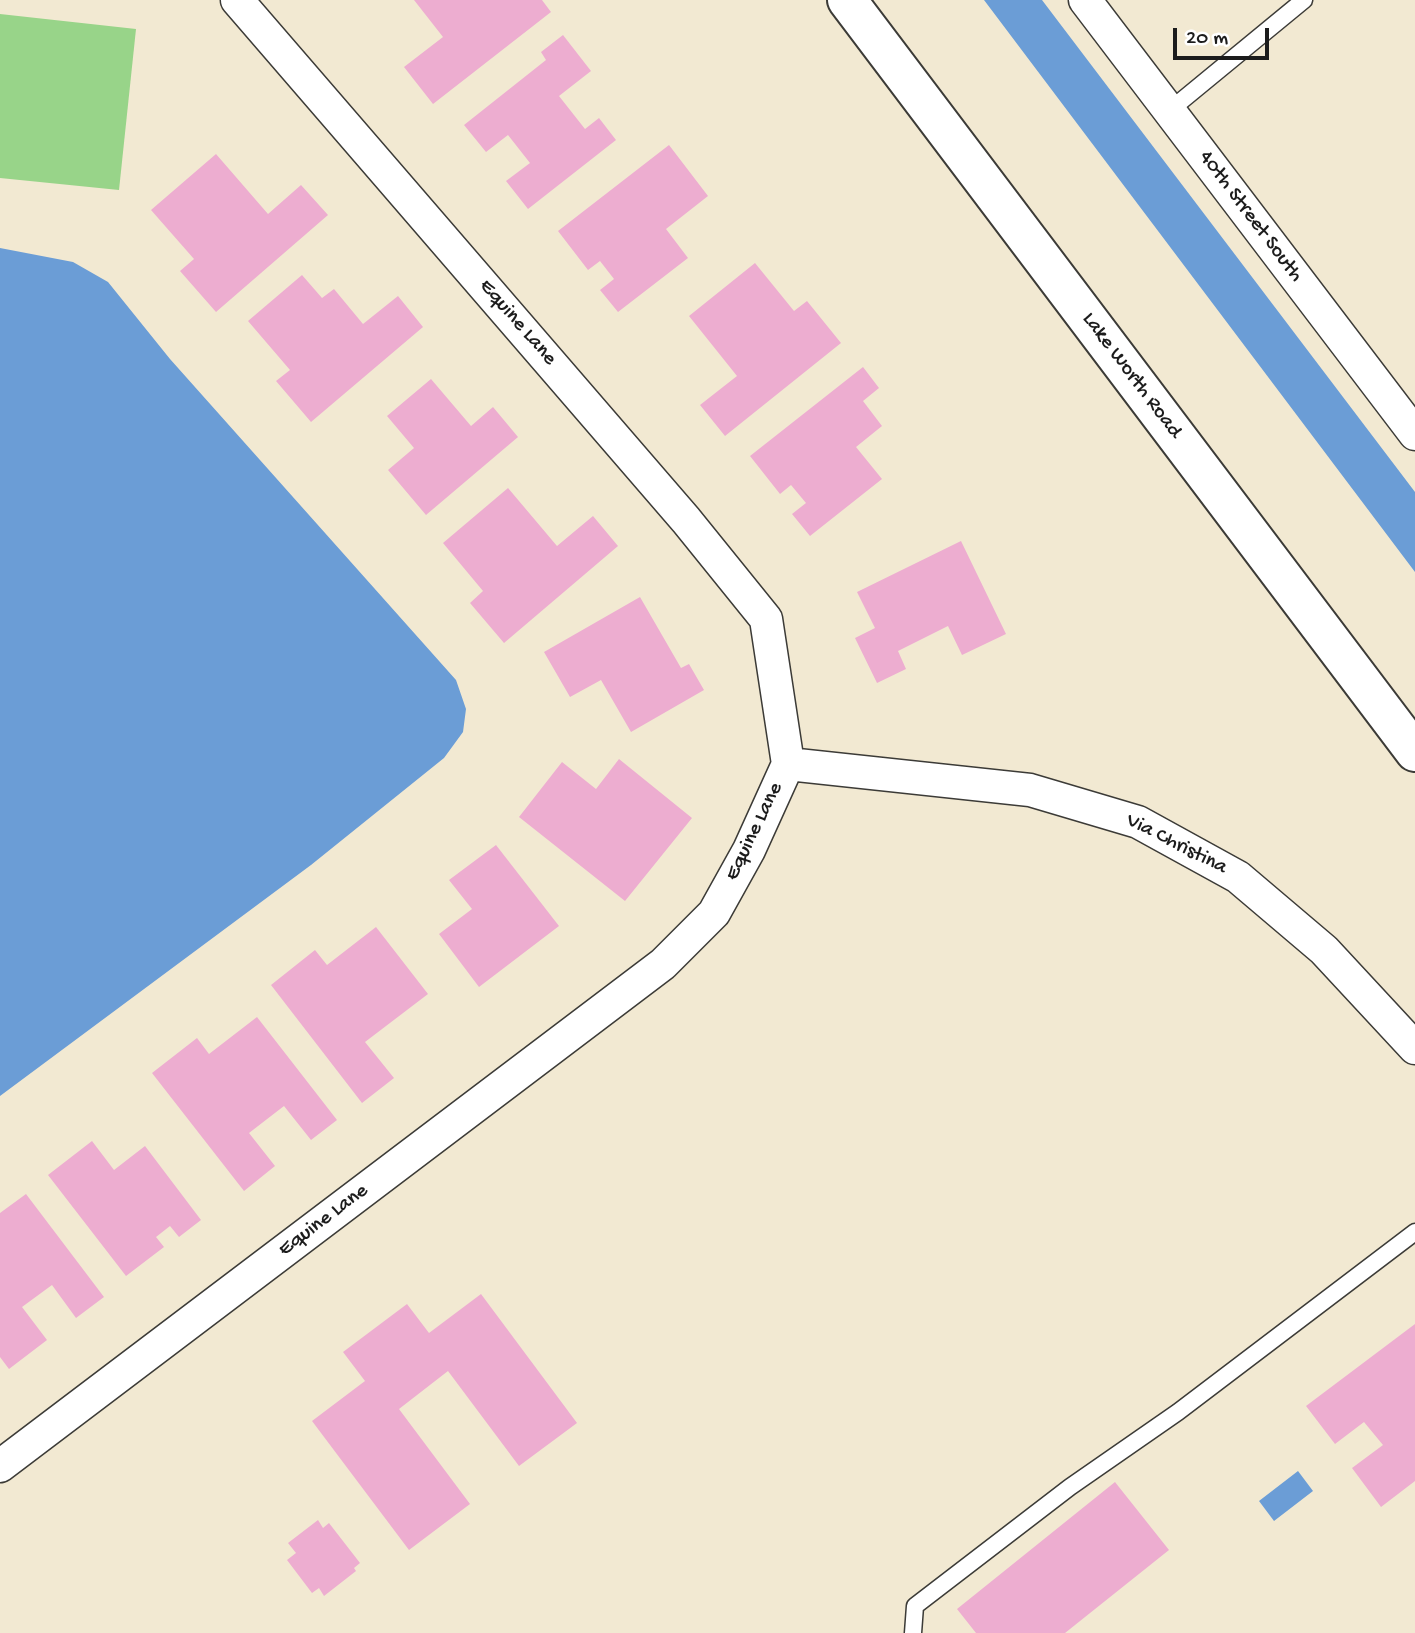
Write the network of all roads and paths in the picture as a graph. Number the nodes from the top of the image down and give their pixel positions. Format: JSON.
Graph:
{"nodes":[{"id":1,"x":237,"y":0,"type":"edge"},
{"id":2,"x":847,"y":0,"type":"edge"},
{"id":3,"x":1085,"y":0,"type":"edge"},
{"id":4,"x":1304,"y":0,"type":"edge"},
{"id":5,"x":1169,"y":111,"type":"junction"},
{"id":6,"x":1415,"y":434,"type":"edge"},
{"id":7,"x":1415,"y":752,"type":"edge"},
{"id":8,"x":788,"y":764,"type":"junction"},
{"id":9,"x":1415,"y":1048,"type":"edge"},
{"id":10,"x":1415,"y":1232,"type":"edge"},
{"id":11,"x":0,"y":1466,"type":"edge"},
{"id":12,"x":914,"y":1633,"type":"edge"}],
"edges":[{"from":1,"to":8,"type":"street","name":"Equine Lane"},
{"from":2,"to":7,"type":"street","name":"Lake Worth Road"},
{"from":3,"to":5,"type":"street","name":"40th Street South"},
{"from":4,"to":5,"type":"lane"},
{"from":5,"to":6,"type":"street","name":"40th Street South"},
{"from":8,"to":9,"type":"street","name":"Via Christina"},
{"from":8,"to":11,"type":"street","name":"Equine Lane"},
{"from":10,"to":12,"type":"lane"}]}
